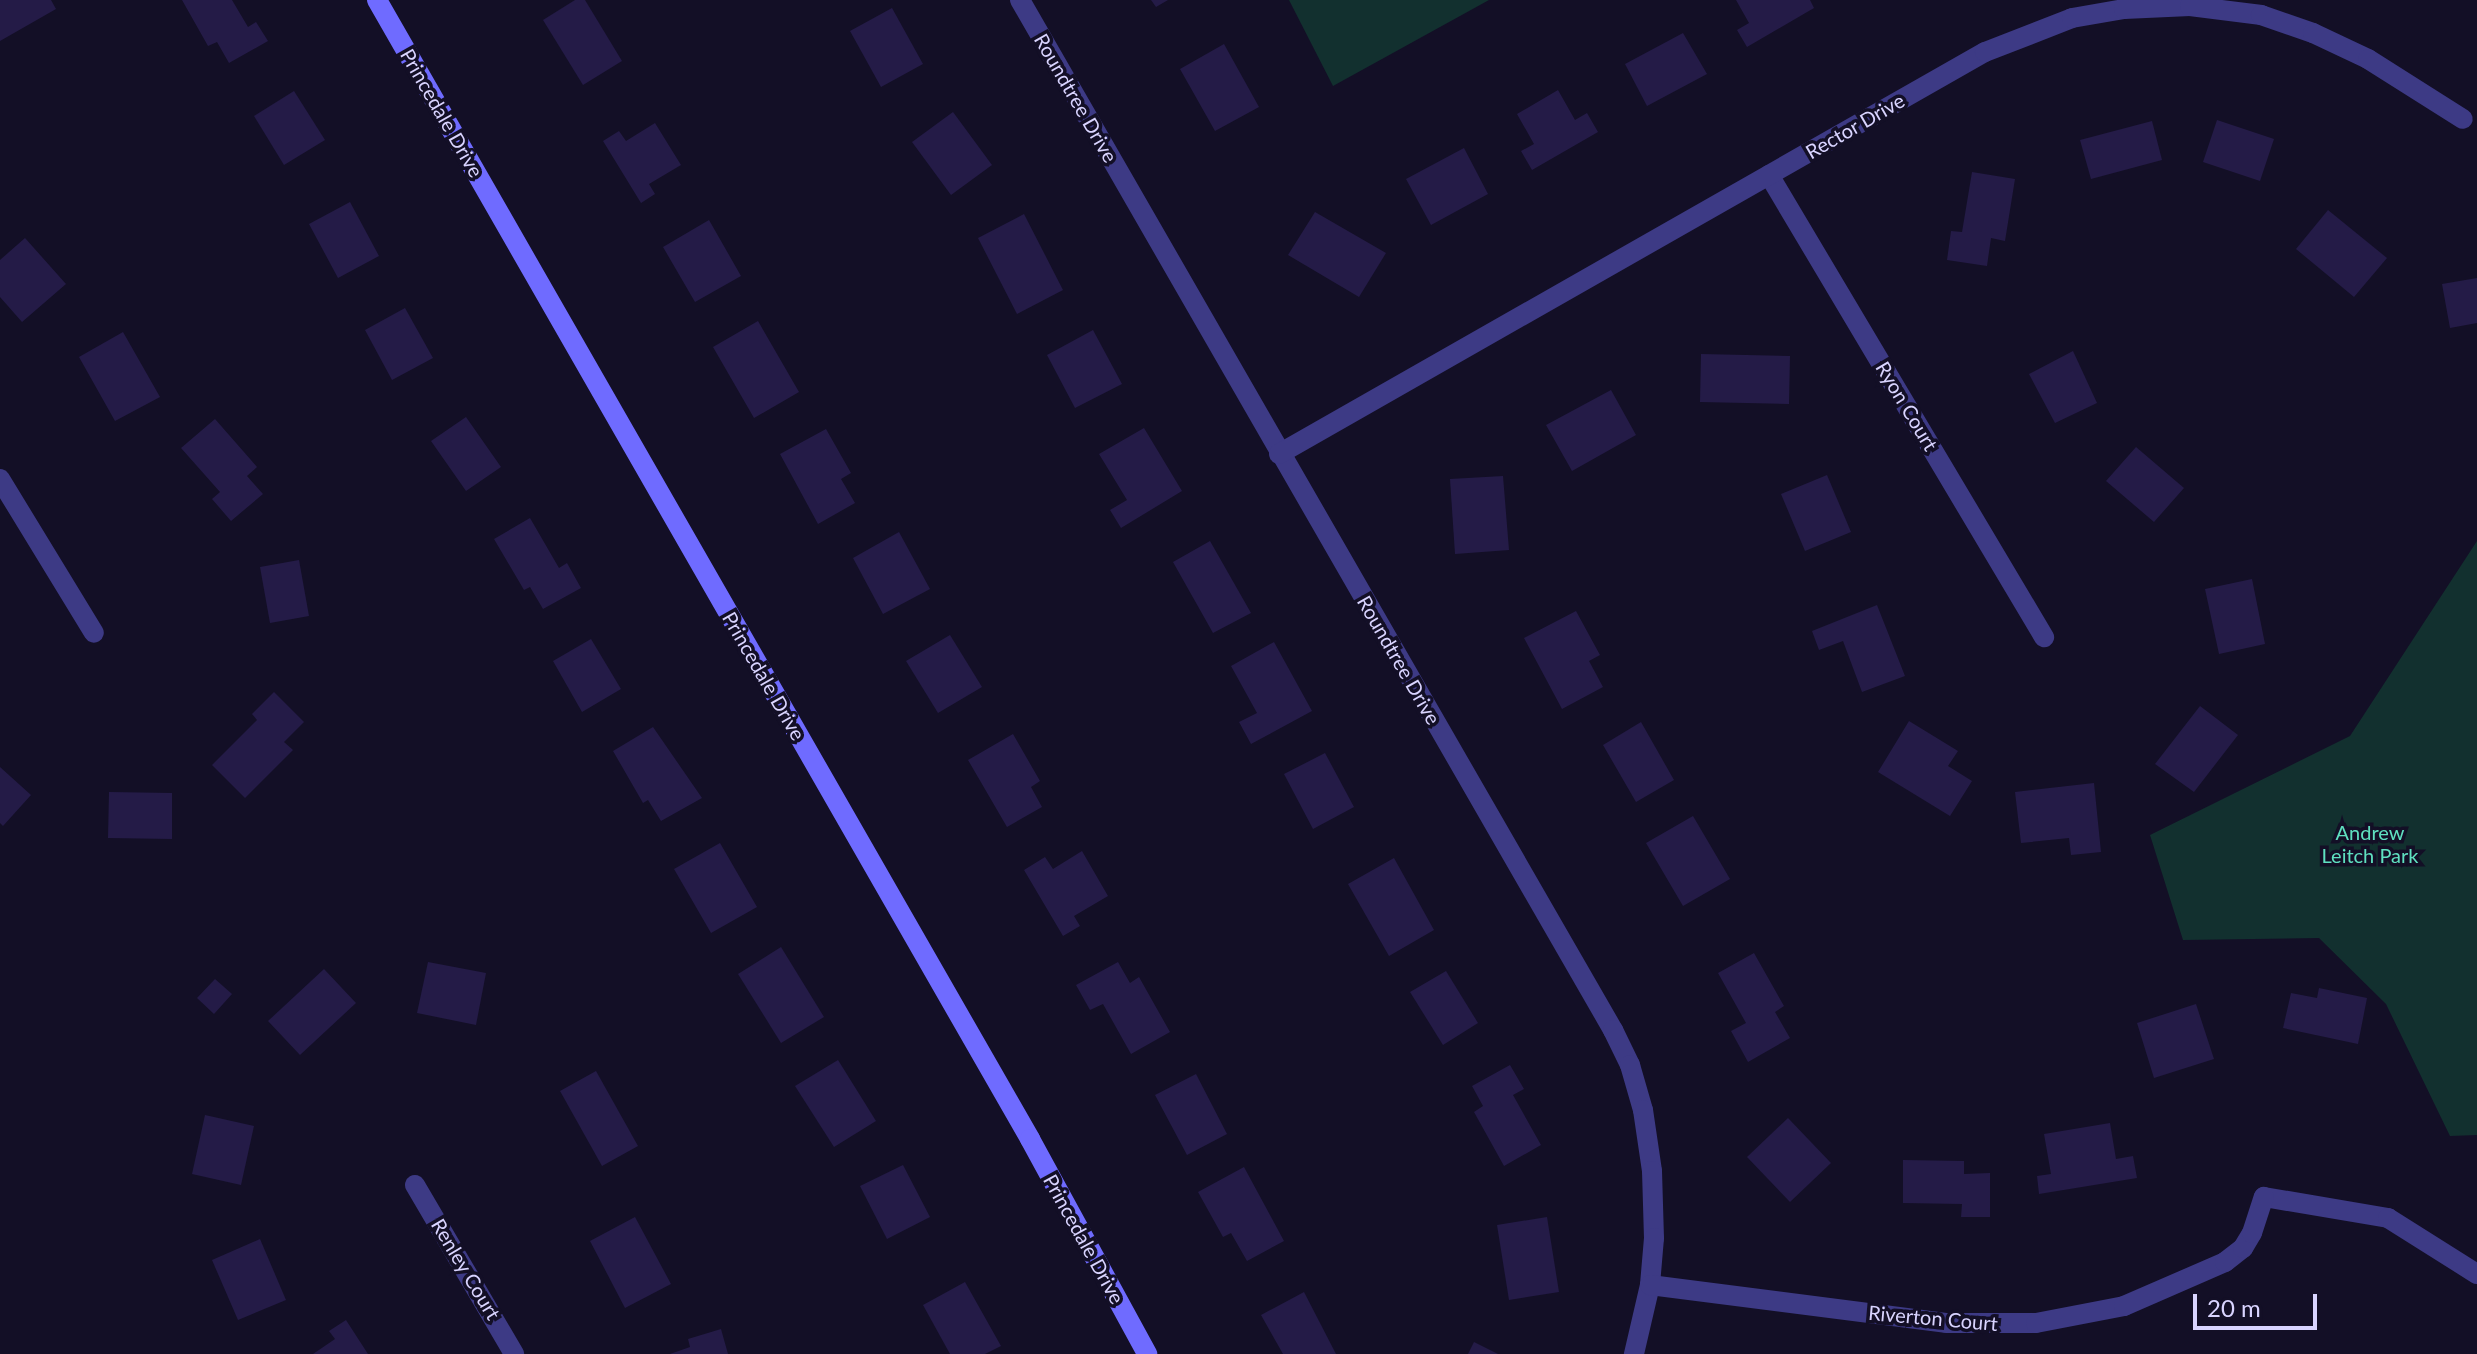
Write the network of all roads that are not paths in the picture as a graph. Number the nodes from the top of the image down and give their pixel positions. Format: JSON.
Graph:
{"nodes":[{"id":1,"x":377,"y":0,"type":"edge"},
{"id":2,"x":1020,"y":0,"type":"edge"},
{"id":3,"x":2463,"y":119,"type":"dead end"},
{"id":4,"x":1769,"y":175,"type":"junction"},
{"id":5,"x":1279,"y":454,"type":"junction"},
{"id":6,"x":0,"y":479,"type":"edge"},
{"id":7,"x":94,"y":633,"type":"dead end"},
{"id":8,"x":2044,"y":637,"type":"dead end"},
{"id":9,"x":415,"y":1185,"type":"dead end"},
{"id":10,"x":2477,"y":1274,"type":"edge"},
{"id":11,"x":1650,"y":1285,"type":"junction"},
{"id":12,"x":514,"y":1354,"type":"edge"},
{"id":13,"x":1147,"y":1354,"type":"edge"},
{"id":14,"x":1634,"y":1354,"type":"edge"}],
"edges":[{"from":1,"to":13,"type":"street","name":"Princedale Drive"},
{"from":2,"to":5,"type":"street","name":"Roundtree Drive"},
{"from":3,"to":4,"type":"street","name":"Rector Drive"},
{"from":4,"to":5,"type":"street","name":"Rector Drive"},
{"from":4,"to":8,"type":"street","name":"Ryon Court"},
{"from":5,"to":11,"type":"street","name":"Roundtree Drive"},
{"from":6,"to":7,"type":"street"},
{"from":9,"to":12,"type":"street","name":"Renley Court"},
{"from":10,"to":11,"type":"street","name":"Riverton Court"},
{"from":11,"to":14,"type":"street","name":"Roundtree Drive"}]}
